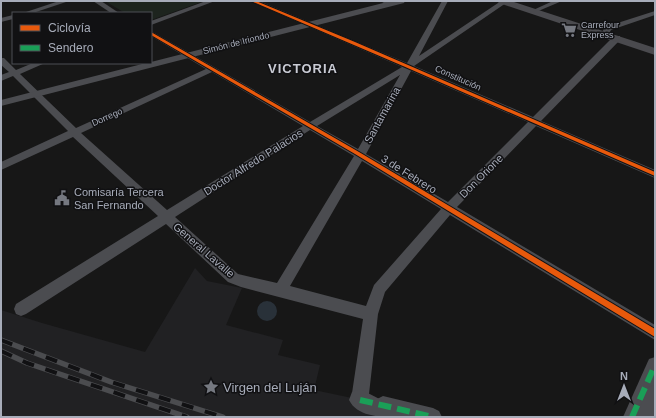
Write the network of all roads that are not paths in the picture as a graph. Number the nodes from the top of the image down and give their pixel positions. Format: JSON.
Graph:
{"nodes":[{"id":1,"x":66,"y":1,"type":"edge"},
{"id":2,"x":96,"y":1,"type":"edge"},
{"id":3,"x":212,"y":1,"type":"edge"},
{"id":4,"x":253,"y":1,"type":"edge"},
{"id":5,"x":401,"y":1,"type":"edge"},
{"id":6,"x":445,"y":1,"type":"edge"},
{"id":7,"x":503,"y":1,"type":"edge"},
{"id":8,"x":559,"y":1,"type":"edge"},
{"id":9,"x":386,"y":2,"type":"edge"},
{"id":10,"x":534,"y":11,"type":"junction"},
{"id":11,"x":29,"y":12,"type":"edge"},
{"id":12,"x":114,"y":12,"type":"edge"},
{"id":13,"x":655,"y":13,"type":"edge"},
{"id":14,"x":12,"y":17,"type":"edge"},
{"id":15,"x":1,"y":20,"type":"edge"},
{"id":16,"x":152,"y":23,"type":"edge"},
{"id":17,"x":310,"y":24,"type":"junction"},
{"id":18,"x":152,"y":34,"type":"edge"},
{"id":19,"x":605,"y":34,"type":"junction"},
{"id":20,"x":617,"y":38,"type":"junction"},
{"id":21,"x":655,"y":52,"type":"edge"},
{"id":22,"x":189,"y":55,"type":"junction"},
{"id":23,"x":1,"y":60,"type":"edge"},
{"id":24,"x":38,"y":64,"type":"edge"},
{"id":25,"x":409,"y":66,"type":"junction"},
{"id":26,"x":212,"y":69,"type":"junction"},
{"id":27,"x":14,"y":73,"type":"junction"},
{"id":28,"x":1,"y":78,"type":"edge"},
{"id":29,"x":36,"y":94,"type":"junction"},
{"id":30,"x":1,"y":103,"type":"edge"},
{"id":31,"x":534,"y":122,"type":"junction"},
{"id":32,"x":310,"y":126,"type":"junction"},
{"id":33,"x":74,"y":132,"type":"junction"},
{"id":34,"x":360,"y":155,"type":"junction"},
{"id":35,"x":1,"y":166,"type":"edge"},
{"id":36,"x":655,"y":174,"type":"edge"},
{"id":37,"x":448,"y":209,"type":"junction"},
{"id":38,"x":165,"y":217,"type":"junction"},
{"id":39,"x":280,"y":290,"type":"junction"},
{"id":40,"x":21,"y":308,"type":"dead end"},
{"id":41,"x":371,"y":314,"type":"junction"},
{"id":42,"x":655,"y":333,"type":"edge"},
{"id":43,"x":655,"y":365,"type":"edge"},
{"id":44,"x":655,"y":395,"type":"edge"},
{"id":45,"x":360,"y":400,"type":"junction"},
{"id":46,"x":391,"y":417,"type":"edge"},
{"id":47,"x":433,"y":417,"type":"edge"},
{"id":48,"x":632,"y":417,"type":"edge"},
{"id":49,"x":647,"y":417,"type":"edge"}],
"edges":[{"from":1,"to":11,"type":"street"},
{"from":2,"to":12,"type":"street"},
{"from":3,"to":16,"type":"street"},
{"from":4,"to":17,"type":"street","name":"Constitución"},
{"from":5,"to":9,"type":"street","name":"Simón de Iriondo"},
{"from":6,"to":25,"type":"street","name":"Santamarina"},
{"from":7,"to":10,"type":"main road"},
{"from":7,"to":25,"type":"street","name":"Doctor Alfredo Palacios"},
{"from":8,"to":10,"type":"street"},
{"from":9,"to":17,"type":"street","name":"Simón de Iriondo"},
{"from":10,"to":19,"type":"main road"},
{"from":13,"to":19,"type":"street"},
{"from":14,"to":15,"type":"street"},
{"from":17,"to":22,"type":"street","name":"Simón de Iriondo"},
{"from":17,"to":25,"type":"street","name":"Constitución"},
{"from":18,"to":22,"type":"street","name":"3 de Febrero"},
{"from":19,"to":20,"type":"main road"},
{"from":20,"to":21,"type":"main road"},
{"from":20,"to":31,"type":"street","name":"Don Orione"},
{"from":22,"to":26,"type":"street","name":"3 de Febrero"},
{"from":22,"to":29,"type":"street","name":"Simón de Iriondo"},
{"from":23,"to":27,"type":"street","name":"General Lavalle"},
{"from":24,"to":27,"type":"street"},
{"from":25,"to":31,"type":"street","name":"Constitución"},
{"from":25,"to":32,"type":"street","name":"Doctor Alfredo Palacios"},
{"from":25,"to":34,"type":"street","name":"Santamarina"},
{"from":26,"to":32,"type":"street","name":"3 de Febrero"},
{"from":26,"to":33,"type":"street","name":"Dorrego"},
{"from":27,"to":28,"type":"street"},
{"from":27,"to":29,"type":"street","name":"General Lavalle"},
{"from":29,"to":30,"type":"street","name":"Simón de Iriondo"},
{"from":29,"to":33,"type":"street","name":"General Lavalle"},
{"from":31,"to":36,"type":"street","name":"Constitución"},
{"from":31,"to":37,"type":"street","name":"Don Orione"},
{"from":32,"to":34,"type":"street","name":"3 de Febrero"},
{"from":32,"to":38,"type":"street","name":"Doctor Alfredo Palacios"},
{"from":33,"to":35,"type":"street","name":"Dorrego"},
{"from":33,"to":38,"type":"street","name":"General Lavalle"},
{"from":34,"to":37,"type":"street","name":"3 de Febrero"},
{"from":34,"to":39,"type":"street","name":"Santamarina"},
{"from":37,"to":41,"type":"street","name":"Don Orione"},
{"from":37,"to":42,"type":"street","name":"3 de Febrero"},
{"from":38,"to":39,"type":"street","name":"General Lavalle"},
{"from":38,"to":40,"type":"street","name":"Doctor Alfredo Palacios"},
{"from":39,"to":41,"type":"street","name":"General Lavalle"},
{"from":41,"to":45,"type":"street","name":"Don Orione"},
{"from":43,"to":48,"type":"street"},
{"from":44,"to":49,"type":"street"},
{"from":45,"to":46,"type":"street"},
{"from":45,"to":47,"type":"street"}]}
